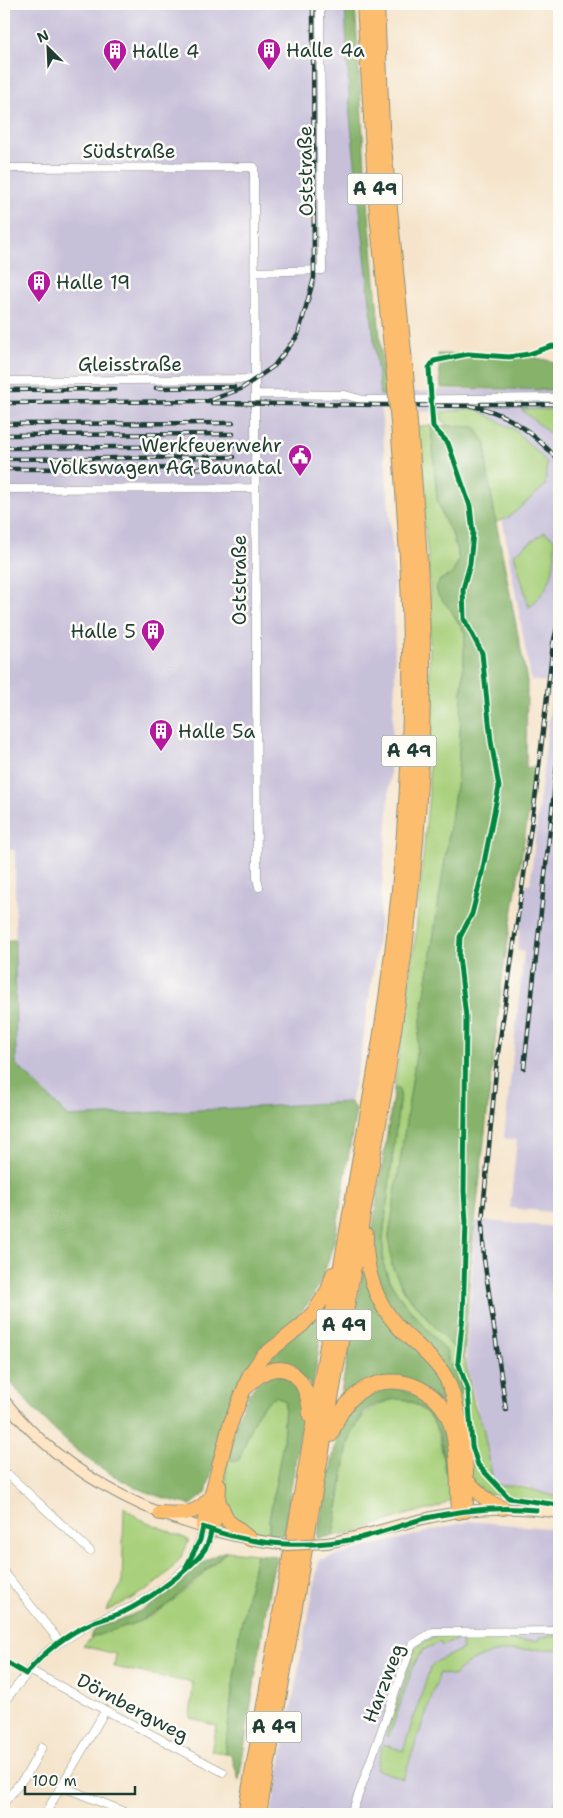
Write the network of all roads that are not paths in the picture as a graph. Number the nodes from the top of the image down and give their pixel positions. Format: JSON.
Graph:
{"nodes":[{"id":1,"x":320,"y":4,"type":"edge"},
{"id":2,"x":364,"y":4,"type":"edge"},
{"id":3,"x":377,"y":4,"type":"edge"},
{"id":4,"x":254,"y":167,"type":"joint"},
{"id":5,"x":4,"y":168,"type":"edge"},
{"id":6,"x":255,"y":272,"type":"junction"},
{"id":7,"x":400,"y":374,"type":"junction"},
{"id":8,"x":256,"y":379,"type":"junction"},
{"id":9,"x":4,"y":381,"type":"edge"},
{"id":10,"x":256,"y":394,"type":"junction"},
{"id":11,"x":559,"y":398,"type":"edge"},
{"id":12,"x":404,"y":423,"type":"junction"},
{"id":13,"x":255,"y":488,"type":"junction"},
{"id":14,"x":4,"y":489,"type":"edge"},
{"id":15,"x":259,"y":888,"type":"dead end"},
{"id":16,"x":368,"y":1189,"type":"junction"},
{"id":17,"x":343,"y":1257,"type":"junction"},
{"id":18,"x":242,"y":1393,"type":"junction"},
{"id":19,"x":4,"y":1400,"type":"edge"},
{"id":20,"x":310,"y":1442,"type":"junction"},
{"id":21,"x":321,"y":1461,"type":"junction"},
{"id":22,"x":4,"y":1475,"type":"edge"},
{"id":23,"x":467,"y":1481,"type":"junction"},
{"id":24,"x":213,"y":1499,"type":"junction"},
{"id":25,"x":504,"y":1508,"type":"junction"},
{"id":26,"x":160,"y":1512,"type":"junction"},
{"id":27,"x":462,"y":1512,"type":"junction"},
{"id":28,"x":559,"y":1513,"type":"edge"},
{"id":29,"x":207,"y":1529,"type":"junction"},
{"id":30,"x":250,"y":1540,"type":"junction"},
{"id":31,"x":90,"y":1551,"type":"dead end"},
{"id":32,"x":4,"y":1572,"type":"edge"},
{"id":33,"x":559,"y":1631,"type":"edge"},
{"id":34,"x":60,"y":1642,"type":"junction"},
{"id":35,"x":29,"y":1670,"type":"junction"},
{"id":36,"x":4,"y":1702,"type":"edge"},
{"id":37,"x":105,"y":1711,"type":"junction"},
{"id":38,"x":42,"y":1747,"type":"dead end"},
{"id":39,"x":222,"y":1772,"type":"dead end"},
{"id":40,"x":61,"y":1786,"type":"junction"},
{"id":41,"x":559,"y":1802,"type":"edge"},
{"id":42,"x":4,"y":1803,"type":"edge"},
{"id":43,"x":45,"y":1814,"type":"edge"},
{"id":44,"x":130,"y":1814,"type":"edge"},
{"id":45,"x":245,"y":1814,"type":"edge"},
{"id":46,"x":259,"y":1814,"type":"edge"},
{"id":47,"x":300,"y":1814,"type":"edge"},
{"id":48,"x":318,"y":1814,"type":"edge"},
{"id":49,"x":348,"y":1814,"type":"edge"},
{"id":50,"x":555,"y":1814,"type":"edge"}],
"edges":[{"from":1,"to":6,"type":"street","name":"Oststraße"},
{"from":2,"to":7,"type":"highway","number":"A 49"},
{"from":3,"to":7,"type":"highway","number":"A 49"},
{"from":4,"to":5,"type":"street","name":"Südstraße"},
{"from":4,"to":6,"type":"street","name":"Oststraße"},
{"from":6,"to":8,"type":"street","name":"Oststraße"},
{"from":7,"to":12,"type":"highway","number":"A 49","bridge":true},
{"from":8,"to":9,"type":"street","name":"Gleisstraße"},
{"from":8,"to":10,"type":"street","name":"Oststraße"},
{"from":10,"to":11,"type":"street"},
{"from":10,"to":13,"type":"street","name":"Oststraße"},
{"from":12,"to":16,"type":"highway","number":"A 49"},
{"from":12,"to":17,"type":"highway","number":"A 49"},
{"from":13,"to":14,"type":"street"},
{"from":13,"to":15,"type":"street","name":"Oststraße"},
{"from":16,"to":21,"type":"highway","number":"A 49"},
{"from":16,"to":23,"type":"highway"},
{"from":17,"to":18,"type":"highway"},
{"from":17,"to":20,"type":"highway","number":"A 49"},
{"from":18,"to":20,"type":"highway"},
{"from":18,"to":24,"type":"highway"},
{"from":19,"to":26,"type":"main road"},
{"from":20,"to":45,"type":"highway","number":"A 49"},
{"from":21,"to":27,"type":"highway"},
{"from":21,"to":46,"type":"highway","number":"A 49"},
{"from":22,"to":31,"type":"street"},
{"from":23,"to":25,"type":"highway"},
{"from":23,"to":27,"type":"highway"},
{"from":24,"to":26,"type":"highway"},
{"from":24,"to":29,"type":"highway"},
{"from":24,"to":30,"type":"highway"},
{"from":25,"to":27,"type":"main road"},
{"from":25,"to":28,"type":"main road"},
{"from":26,"to":29,"type":"main road"},
{"from":27,"to":30,"type":"main road","bridge":true},
{"from":29,"to":30,"type":"main road"},
{"from":29,"to":34,"type":"street"},
{"from":32,"to":34,"type":"street"},
{"from":33,"to":49,"type":"street","name":"Harzweg"},
{"from":34,"to":35,"type":"street"},
{"from":35,"to":36,"type":"street"},
{"from":35,"to":37,"type":"street","name":"Dörnbergweg"},
{"from":37,"to":39,"type":"street","name":"Dörnbergweg"},
{"from":37,"to":40,"type":"street"},
{"from":38,"to":42,"type":"street"},
{"from":40,"to":43,"type":"street"},
{"from":40,"to":44,"type":"street"},
{"from":41,"to":50,"type":"street"},
{"from":47,"to":48,"type":"street"}]}
